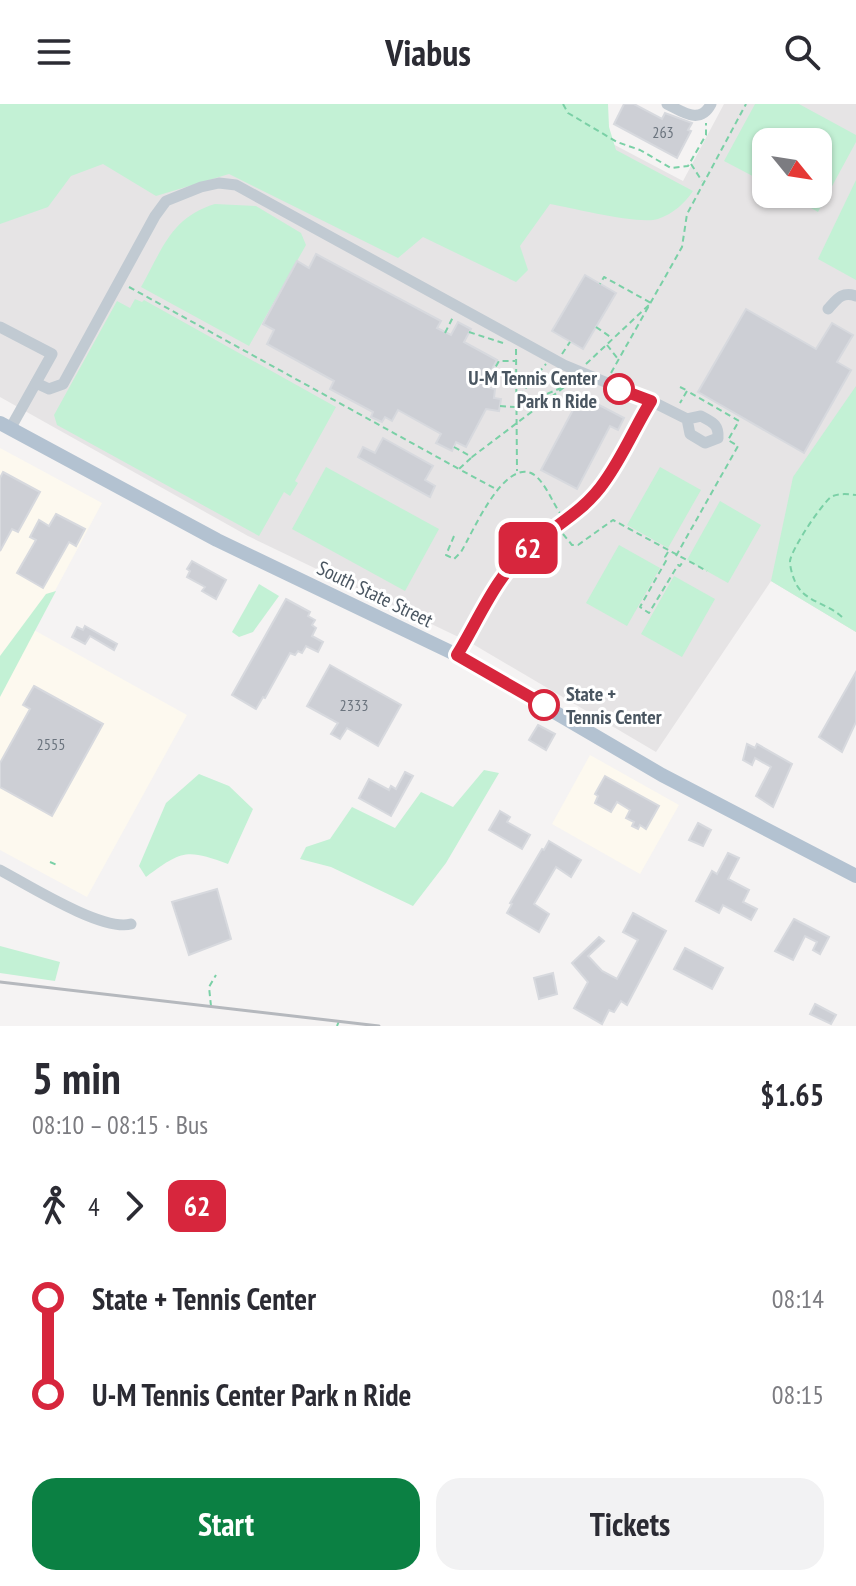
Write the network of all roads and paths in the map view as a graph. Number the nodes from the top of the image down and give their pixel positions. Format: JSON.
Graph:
{"nodes":[{"id":1,"x":563,"y":104,"type":"edge"},
{"id":2,"x":667,"y":104,"type":"edge"},
{"id":3,"x":746,"y":104,"type":"edge"},
{"id":4,"x":707,"y":109,"type":"edge"},
{"id":5,"x":690,"y":163,"type":"junction"},
{"id":6,"x":704,"y":183,"type":"junction"},
{"id":7,"x":124,"y":284,"type":"dead end"},
{"id":8,"x":600,"y":284,"type":"dead end"},
{"id":9,"x":856,"y":296,"type":"edge"},
{"id":10,"x":651,"y":303,"type":"junction"},
{"id":11,"x":828,"y":309,"type":"dead end"},
{"id":12,"x":0,"y":327,"type":"edge"},
{"id":13,"x":596,"y":327,"type":"dead end"},
{"id":14,"x":469,"y":332,"type":"dead end"},
{"id":15,"x":490,"y":332,"type":"dead end"},
{"id":16,"x":613,"y":339,"type":"junction"},
{"id":17,"x":570,"y":342,"type":"dead end"},
{"id":18,"x":607,"y":344,"type":"junction"},
{"id":19,"x":514,"y":346,"type":"junction"},
{"id":20,"x":526,"y":352,"type":"dead end"},
{"id":21,"x":561,"y":355,"type":"dead end"},
{"id":22,"x":619,"y":360,"type":"junction"},
{"id":23,"x":516,"y":361,"type":"junction"},
{"id":24,"x":556,"y":368,"type":"dead end"},
{"id":25,"x":566,"y":374,"type":"dead end"},
{"id":26,"x":578,"y":375,"type":"junction"},
{"id":27,"x":609,"y":378,"type":"dead end"},
{"id":28,"x":36,"y":383,"type":"junction"},
{"id":29,"x":486,"y":384,"type":"dead end"},
{"id":30,"x":566,"y":386,"type":"junction"},
{"id":31,"x":680,"y":387,"type":"dead end"},
{"id":32,"x":687,"y":391,"type":"junction"},
{"id":33,"x":516,"y":399,"type":"junction"},
{"id":34,"x":651,"y":401,"type":"junction"},
{"id":35,"x":500,"y":406,"type":"dead end"},
{"id":36,"x":517,"y":408,"type":"junction"},
{"id":37,"x":675,"y":413,"type":"junction"},
{"id":38,"x":687,"y":419,"type":"dead end"},
{"id":39,"x":517,"y":425,"type":"junction"},
{"id":40,"x":5,"y":426,"type":"edge"},
{"id":41,"x":454,"y":447,"type":"dead end"},
{"id":42,"x":472,"y":457,"type":"junction"},
{"id":43,"x":459,"y":469,"type":"junction"},
{"id":44,"x":517,"y":472,"type":"junction"},
{"id":45,"x":498,"y":490,"type":"junction"},
{"id":46,"x":856,"y":495,"type":"edge"},
{"id":47,"x":564,"y":527,"type":"junction"},
{"id":48,"x":454,"y":536,"type":"dead end"},
{"id":49,"x":669,"y":551,"type":"junction"},
{"id":50,"x":676,"y":556,"type":"junction"},
{"id":51,"x":684,"y":560,"type":"junction"},
{"id":52,"x":707,"y":571,"type":"dead end"},
{"id":53,"x":842,"y":617,"type":"dead end"},
{"id":54,"x":457,"y":655,"type":"junction"},
{"id":55,"x":50,"y":862,"type":"dead end"},
{"id":56,"x":57,"y":865,"type":"dead end"},
{"id":57,"x":0,"y":870,"type":"edge"},
{"id":58,"x":856,"y":876,"type":"edge"},
{"id":59,"x":131,"y":924,"type":"dead end"},
{"id":60,"x":216,"y":975,"type":"dead end"},
{"id":61,"x":211,"y":1006,"type":"dead end"},
{"id":62,"x":339,"y":1021,"type":"dead end"},
{"id":63,"x":337,"y":1026,"type":"edge"}],
"edges":[{"from":1,"to":5,"type":"path"},
{"from":2,"to":4,"type":"street"},
{"from":3,"to":6,"type":"path"},
{"from":4,"to":5,"type":"path"},
{"from":5,"to":6,"type":"path"},
{"from":6,"to":10,"type":"path"},
{"from":7,"to":43,"type":"path"},
{"from":8,"to":10,"type":"path"},
{"from":9,"to":11,"type":"street"},
{"from":10,"to":16,"type":"path"},
{"from":10,"to":22,"type":"path"},
{"from":12,"to":28,"type":"street"},
{"from":13,"to":16,"type":"path"},
{"from":14,"to":19,"type":"path"},
{"from":15,"to":19,"type":"path"},
{"from":16,"to":18,"type":"path"},
{"from":17,"to":21,"type":"path"},
{"from":18,"to":22,"type":"path"},
{"from":18,"to":26,"type":"path"},
{"from":19,"to":20,"type":"path"},
{"from":19,"to":23,"type":"path"},
{"from":22,"to":27,"type":"path"},
{"from":23,"to":29,"type":"path"},
{"from":23,"to":33,"type":"path"},
{"from":24,"to":33,"type":"path"},
{"from":25,"to":26,"type":"path"},
{"from":26,"to":28,"type":"street"},
{"from":26,"to":30,"type":"path"},
{"from":26,"to":34,"type":"street"},
{"from":28,"to":40,"type":"street"},
{"from":30,"to":33,"type":"path"},
{"from":30,"to":39,"type":"path"},
{"from":31,"to":32,"type":"path"},
{"from":32,"to":37,"type":"path"},
{"from":32,"to":50,"type":"path"},
{"from":33,"to":36,"type":"path"},
{"from":34,"to":37,"type":"street"},
{"from":34,"to":47,"type":"street"},
{"from":35,"to":36,"type":"path"},
{"from":36,"to":39,"type":"path"},
{"from":37,"to":38,"type":"street"},
{"from":39,"to":42,"type":"path"},
{"from":39,"to":44,"type":"path"},
{"from":40,"to":54,"type":"main road","name":"South State Street"},
{"from":41,"to":42,"type":"path"},
{"from":42,"to":43,"type":"path"},
{"from":43,"to":45,"type":"path"},
{"from":44,"to":45,"type":"path"},
{"from":44,"to":47,"type":"path"},
{"from":45,"to":48,"type":"path"},
{"from":46,"to":53,"type":"path"},
{"from":47,"to":49,"type":"path"},
{"from":47,"to":54,"type":"street"},
{"from":49,"to":50,"type":"path"},
{"from":49,"to":51,"type":"path"},
{"from":50,"to":51,"type":"path"},
{"from":51,"to":52,"type":"path"},
{"from":54,"to":58,"type":"main road","name":"South State Street"},
{"from":55,"to":56,"type":"path"},
{"from":57,"to":59,"type":"street"},
{"from":60,"to":61,"type":"path"},
{"from":62,"to":63,"type":"path"}]}
